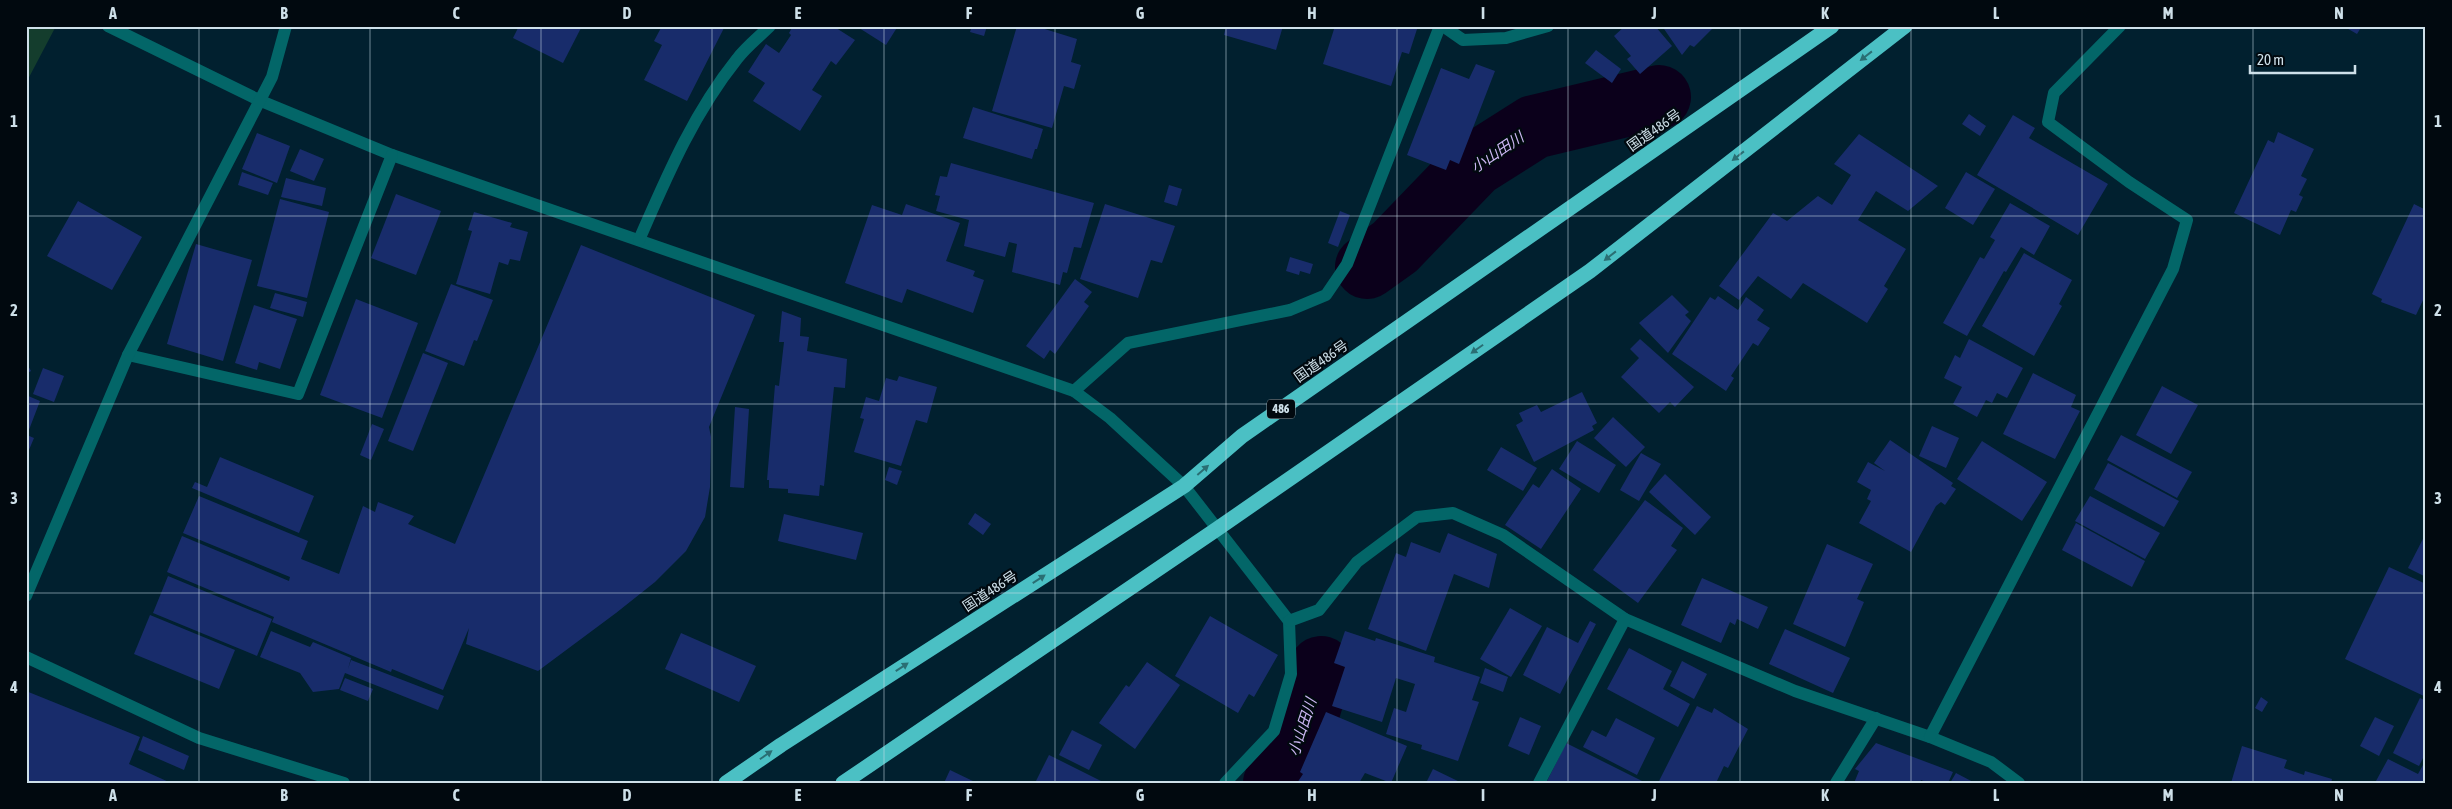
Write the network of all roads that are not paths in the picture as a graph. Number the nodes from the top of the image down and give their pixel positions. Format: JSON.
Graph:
{"nodes":[{"id":1,"x":108,"y":26,"type":"edge"},
{"id":2,"x":286,"y":26,"type":"edge"},
{"id":3,"x":770,"y":26,"type":"edge"},
{"id":4,"x":1442,"y":26,"type":"edge"},
{"id":5,"x":1548,"y":26,"type":"edge"},
{"id":6,"x":1832,"y":26,"type":"edge"},
{"id":7,"x":1905,"y":26,"type":"edge"},
{"id":8,"x":2120,"y":26,"type":"edge"},
{"id":9,"x":261,"y":102,"type":"junction"},
{"id":10,"x":392,"y":155,"type":"junction"},
{"id":11,"x":639,"y":240,"type":"junction"},
{"id":12,"x":128,"y":355,"type":"junction"},
{"id":13,"x":1074,"y":391,"type":"junction"},
{"id":14,"x":1184,"y":486,"type":"junction"},
{"id":15,"x":1217,"y":529,"type":"junction"},
{"id":16,"x":26,"y":596,"type":"edge"},
{"id":17,"x":1625,"y":619,"type":"junction"},
{"id":18,"x":1289,"y":621,"type":"junction"},
{"id":19,"x":26,"y":657,"type":"edge"},
{"id":20,"x":1876,"y":718,"type":"junction"},
{"id":21,"x":1930,"y":737,"type":"junction"},
{"id":22,"x":344,"y":783,"type":"edge"},
{"id":23,"x":726,"y":783,"type":"edge"},
{"id":24,"x":843,"y":783,"type":"edge"},
{"id":25,"x":1226,"y":783,"type":"edge"},
{"id":26,"x":1539,"y":783,"type":"edge"},
{"id":27,"x":1836,"y":783,"type":"edge"},
{"id":28,"x":2020,"y":783,"type":"edge"}],
"edges":[{"from":1,"to":9,"type":"street"},
{"from":2,"to":9,"type":"street"},
{"from":3,"to":11,"type":"street"},
{"from":4,"to":5,"type":"street"},
{"from":4,"to":13,"type":"street"},
{"from":14,"to":6,"type":"highway","name":"国道486号","number":"486","one_way":true},
{"from":7,"to":15,"type":"highway","one_way":true},
{"from":8,"to":21,"type":"street"},
{"from":9,"to":10,"type":"street"},
{"from":9,"to":12,"type":"street"},
{"from":10,"to":11,"type":"street"},
{"from":10,"to":12,"type":"street"},
{"from":11,"to":13,"type":"street"},
{"from":12,"to":16,"type":"street"},
{"from":13,"to":14,"type":"street"},
{"from":14,"to":15,"type":"street"},
{"from":23,"to":14,"type":"highway","name":"国道486号","number":"486","one_way":true},
{"from":15,"to":18,"type":"street"},
{"from":15,"to":24,"type":"highway"},
{"from":17,"to":18,"type":"street"},
{"from":17,"to":20,"type":"street"},
{"from":17,"to":26,"type":"street"},
{"from":18,"to":25,"type":"street"},
{"from":19,"to":22,"type":"street"},
{"from":20,"to":21,"type":"street"},
{"from":20,"to":27,"type":"street"},
{"from":21,"to":28,"type":"street"}]}
